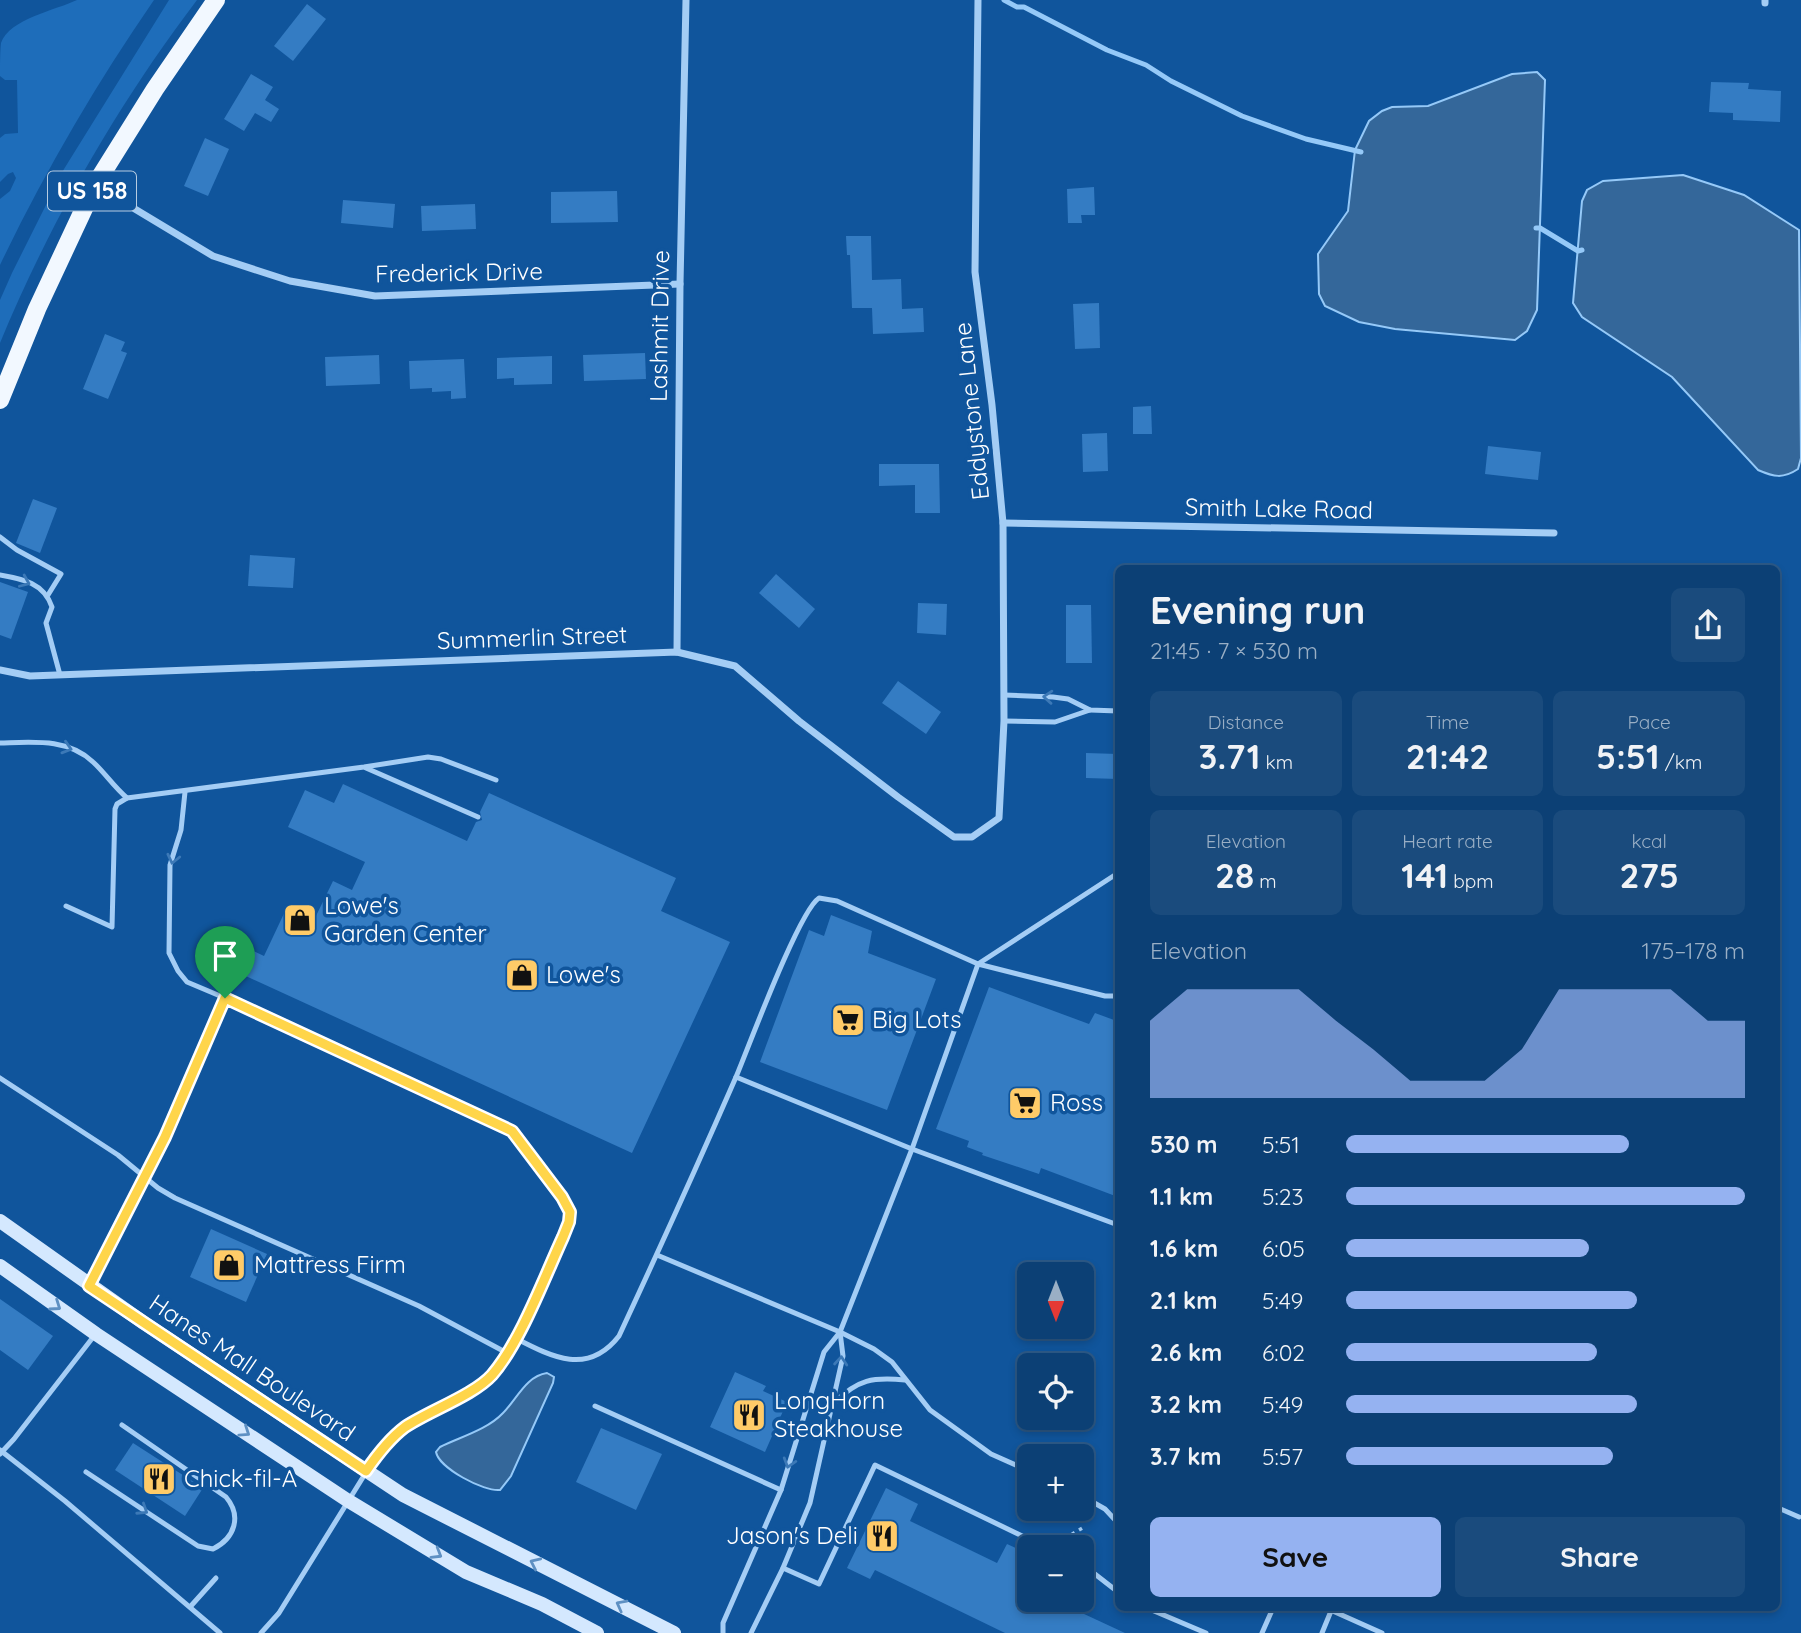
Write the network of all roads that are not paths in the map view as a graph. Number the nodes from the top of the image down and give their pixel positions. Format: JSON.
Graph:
{"nodes":[{"id":1,"x":216,"y":0,"type":"edge"},
{"id":2,"x":685,"y":0,"type":"edge"},
{"id":3,"x":978,"y":0,"type":"edge"},
{"id":4,"x":95,"y":185,"type":"junction"},
{"id":5,"x":680,"y":284,"type":"junction"},
{"id":6,"x":0,"y":400,"type":"edge"},
{"id":7,"x":1003,"y":523,"type":"junction"},
{"id":8,"x":1554,"y":533,"type":"dead end"},
{"id":9,"x":0,"y":537,"type":"edge"},
{"id":10,"x":0,"y":575,"type":"edge"},
{"id":11,"x":48,"y":596,"type":"junction"},
{"id":12,"x":677,"y":652,"type":"junction"},
{"id":13,"x":0,"y":670,"type":"edge"},
{"id":14,"x":60,"y":675,"type":"junction"},
{"id":15,"x":1004,"y":695,"type":"junction"},
{"id":16,"x":1090,"y":710,"type":"junction"},
{"id":17,"x":1115,"y":711,"type":"edge"},
{"id":18,"x":1004,"y":721,"type":"junction"},
{"id":19,"x":0,"y":743,"type":"edge"},
{"id":20,"x":364,"y":767,"type":"junction"},
{"id":21,"x":496,"y":780,"type":"dead end"},
{"id":22,"x":185,"y":792,"type":"junction"},
{"id":23,"x":127,"y":798,"type":"junction"},
{"id":24,"x":478,"y":817,"type":"dead end"},
{"id":25,"x":999,"y":818,"type":"joint"},
{"id":26,"x":1115,"y":875,"type":"edge"},
{"id":27,"x":66,"y":906,"type":"dead end"},
{"id":28,"x":978,"y":964,"type":"junction"},
{"id":29,"x":1115,"y":996,"type":"edge"},
{"id":30,"x":225,"y":998,"type":"junction"},
{"id":31,"x":736,"y":1077,"type":"junction"},
{"id":32,"x":0,"y":1078,"type":"edge"},
{"id":33,"x":912,"y":1149,"type":"junction"},
{"id":34,"x":146,"y":1177,"type":"junction"},
{"id":35,"x":0,"y":1221,"type":"edge"},
{"id":36,"x":1115,"y":1224,"type":"edge"},
{"id":37,"x":657,"y":1255,"type":"junction"},
{"id":38,"x":0,"y":1266,"type":"edge"},
{"id":39,"x":89,"y":1286,"type":"junction"},
{"id":40,"x":840,"y":1332,"type":"junction"},
{"id":41,"x":96,"y":1334,"type":"junction"},
{"id":42,"x":515,"y":1338,"type":"junction"},
{"id":43,"x":507,"y":1353,"type":"junction"},
{"id":44,"x":905,"y":1380,"type":"junction"},
{"id":45,"x":834,"y":1403,"type":"junction"},
{"id":46,"x":594,"y":1406,"type":"dead end"},
{"id":47,"x":122,"y":1425,"type":"dead end"},
{"id":48,"x":1,"y":1452,"type":"edge"},
{"id":49,"x":1017,"y":1466,"type":"edge"},
{"id":50,"x":366,"y":1471,"type":"junction"},
{"id":51,"x":86,"y":1472,"type":"dead end"},
{"id":52,"x":780,"y":1490,"type":"junction"},
{"id":53,"x":347,"y":1500,"type":"junction"},
{"id":54,"x":1094,"y":1503,"type":"edge"},
{"id":55,"x":1780,"y":1509,"type":"edge"},
{"id":56,"x":1799,"y":1517,"type":"dead end"},
{"id":57,"x":1115,"y":1520,"type":"edge"},
{"id":58,"x":1020,"y":1535,"type":"edge"},
{"id":59,"x":783,"y":1568,"type":"junction"},
{"id":60,"x":1094,"y":1573,"type":"edge"},
{"id":61,"x":216,"y":1578,"type":"dead end"},
{"id":62,"x":1115,"y":1590,"type":"edge"},
{"id":63,"x":190,"y":1607,"type":"junction"},
{"id":64,"x":1154,"y":1611,"type":"edge"},
{"id":65,"x":1272,"y":1611,"type":"edge"},
{"id":66,"x":1328,"y":1611,"type":"edge"},
{"id":67,"x":1333,"y":1611,"type":"edge"},
{"id":68,"x":220,"y":1633,"type":"edge"},
{"id":69,"x":261,"y":1633,"type":"edge"},
{"id":70,"x":597,"y":1633,"type":"edge"},
{"id":71,"x":674,"y":1633,"type":"edge"},
{"id":72,"x":723,"y":1633,"type":"edge"},
{"id":73,"x":751,"y":1633,"type":"edge"},
{"id":74,"x":1206,"y":1633,"type":"edge"},
{"id":75,"x":1262,"y":1633,"type":"edge"},
{"id":76,"x":1322,"y":1633,"type":"edge"},
{"id":77,"x":1381,"y":1633,"type":"edge"}],
"edges":[{"from":1,"to":4,"type":"main road","number":"US 158"},
{"from":2,"to":5,"type":"street","name":"Lashmit Drive"},
{"from":3,"to":7,"type":"street","name":"Eddystone Lane"},
{"from":4,"to":5,"type":"street","name":"Frederick Drive"},
{"from":4,"to":6,"type":"main road","number":"US 158"},
{"from":5,"to":12,"type":"street","name":"Lashmit Drive"},
{"from":7,"to":8,"type":"street","name":"Smith Lake Road"},
{"from":7,"to":15,"type":"street","name":"Eddystone Lane"},
{"from":9,"to":11,"type":"lane"},
{"from":10,"to":11,"type":"lane","one_way":true},
{"from":11,"to":14,"type":"lane"},
{"from":12,"to":14,"type":"street","name":"Summerlin Street"},
{"from":12,"to":25,"type":"street","name":"Summerlin Street"},
{"from":13,"to":14,"type":"street","name":"Summerlin Street"},
{"from":16,"to":15,"type":"lane","one_way":true},
{"from":15,"to":18,"type":"street","name":"Eddystone Lane"},
{"from":16,"to":17,"type":"lane"},
{"from":16,"to":18,"type":"lane"},
{"from":18,"to":25,"type":"street","name":"Eddystone Lane"},
{"from":19,"to":23,"type":"lane","one_way":true},
{"from":20,"to":21,"type":"lane"},
{"from":20,"to":22,"type":"lane"},
{"from":20,"to":24,"type":"lane"},
{"from":22,"to":23,"type":"lane"},
{"from":22,"to":30,"type":"lane","one_way":true},
{"from":23,"to":27,"type":"lane"},
{"from":26,"to":28,"type":"lane"},
{"from":28,"to":29,"type":"lane"},
{"from":28,"to":31,"type":"lane"},
{"from":28,"to":33,"type":"lane"},
{"from":30,"to":34,"type":"lane"},
{"from":30,"to":42,"type":"lane"},
{"from":31,"to":33,"type":"lane"},
{"from":31,"to":37,"type":"lane"},
{"from":32,"to":34,"type":"lane"},
{"from":33,"to":36,"type":"lane"},
{"from":33,"to":40,"type":"lane"},
{"from":34,"to":39,"type":"lane"},
{"from":34,"to":43,"type":"lane"},
{"from":35,"to":39,"type":"main road","name":"Hanes Mall Boulevard"},
{"from":37,"to":40,"type":"lane"},
{"from":37,"to":42,"type":"lane"},
{"from":38,"to":41,"type":"main road","one_way":true},
{"from":39,"to":50,"type":"main road","name":"Hanes Mall Boulevard"},
{"from":40,"to":44,"type":"lane"},
{"from":45,"to":40,"type":"lane","one_way":true},
{"from":40,"to":52,"type":"lane","one_way":true},
{"from":41,"to":48,"type":"lane"},
{"from":41,"to":53,"type":"main road","one_way":true},
{"from":42,"to":43,"type":"lane"},
{"from":43,"to":50,"type":"lane"},
{"from":44,"to":45,"type":"lane"},
{"from":44,"to":49,"type":"lane"},
{"from":45,"to":59,"type":"lane"},
{"from":46,"to":52,"type":"lane"},
{"from":51,"to":47,"type":"lane","one_way":true},
{"from":48,"to":63,"type":"lane"},
{"from":50,"to":53,"type":"lane"},
{"from":71,"to":50,"type":"main road","name":"Hanes Mall Boulevard","one_way":true},
{"from":52,"to":72,"type":"lane"},
{"from":53,"to":69,"type":"lane"},
{"from":53,"to":70,"type":"main road","one_way":true},
{"from":54,"to":57,"type":"lane"},
{"from":55,"to":56,"type":"lane"},
{"from":58,"to":59,"type":"lane"},
{"from":59,"to":73,"type":"lane"},
{"from":60,"to":62,"type":"lane"},
{"from":61,"to":63,"type":"lane"},
{"from":63,"to":68,"type":"lane"},
{"from":64,"to":74,"type":"lane"},
{"from":65,"to":75,"type":"lane"},
{"from":66,"to":76,"type":"lane"},
{"from":67,"to":77,"type":"lane"}]}
